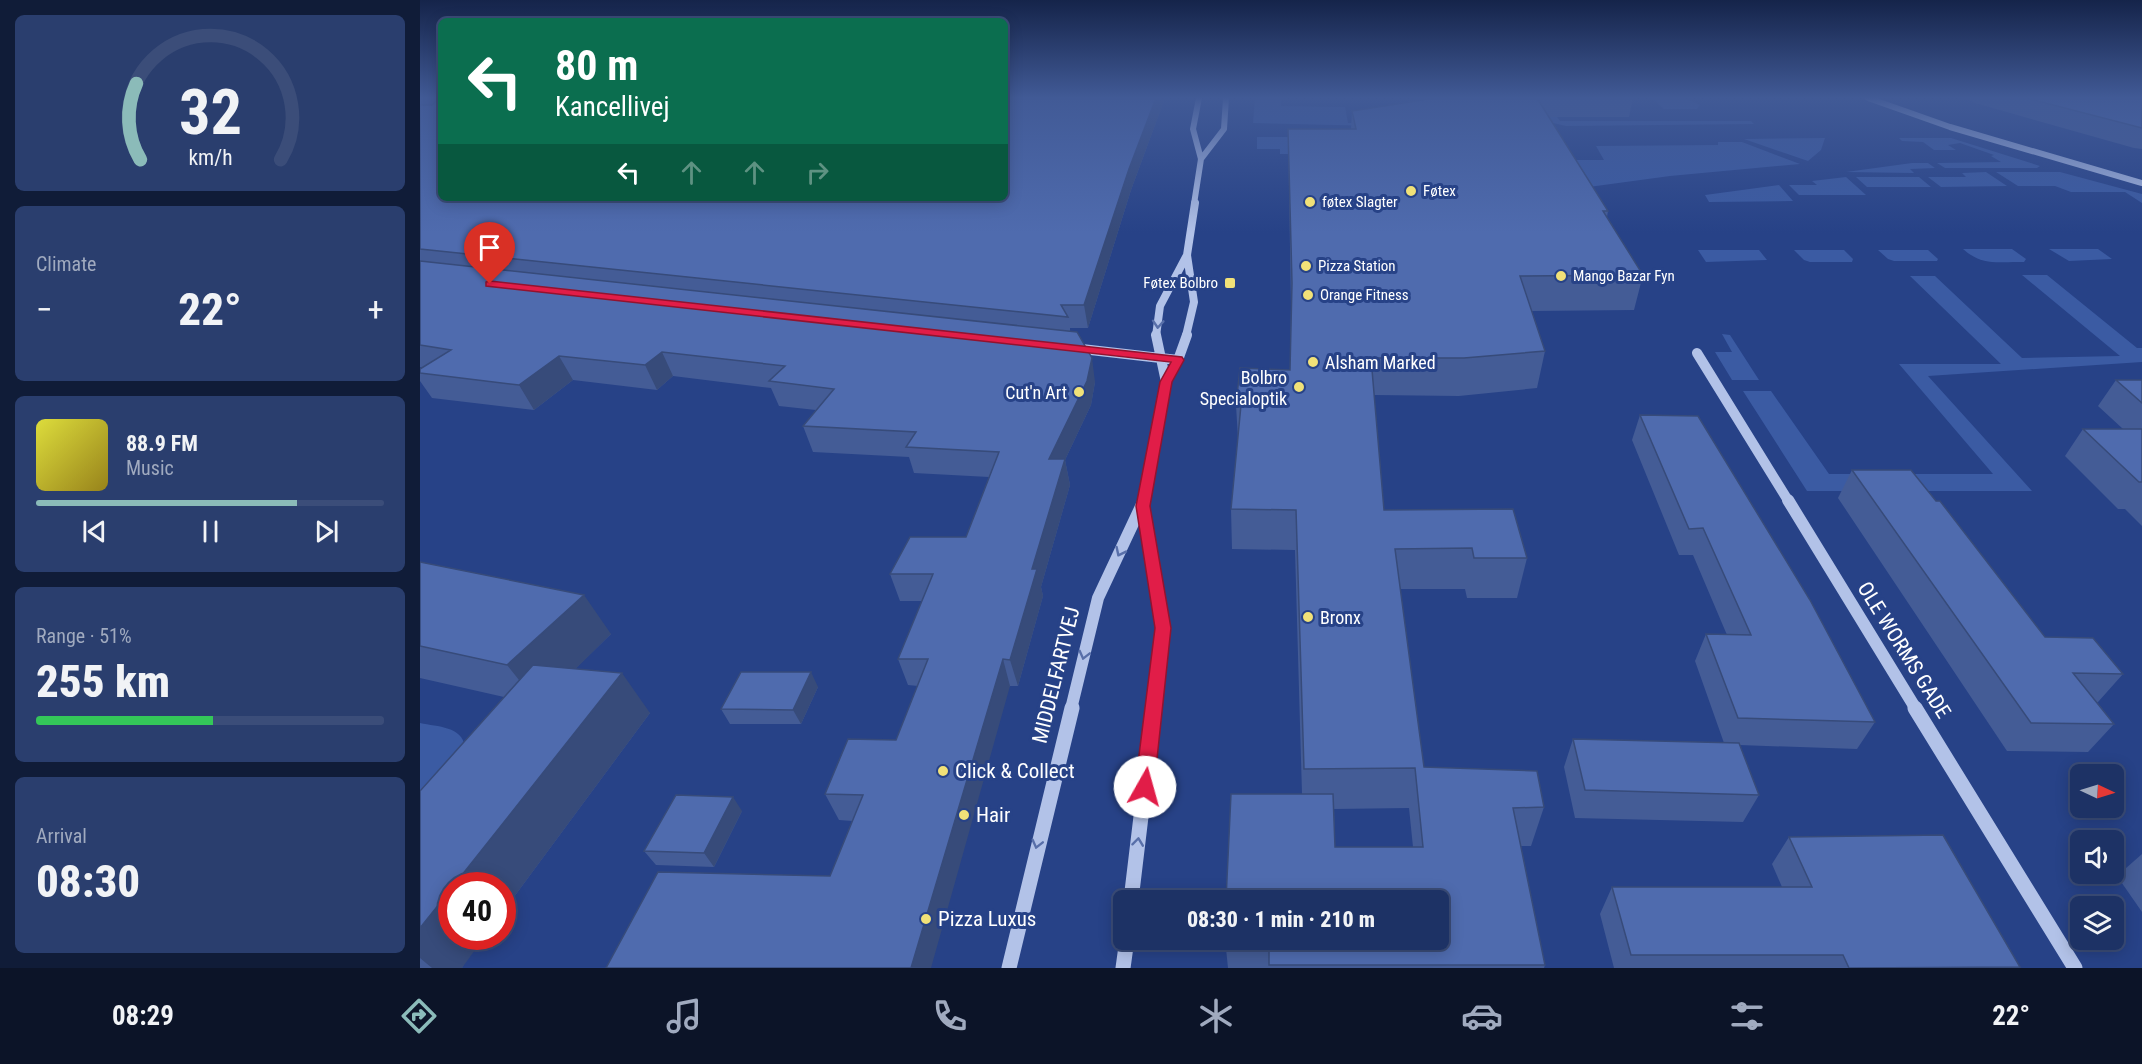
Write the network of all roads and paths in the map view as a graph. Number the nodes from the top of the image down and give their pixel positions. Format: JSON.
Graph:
{"nodes":[{"id":1,"x":1197,"y":143,"type":"edge"},
{"id":2,"x":1213,"y":143,"type":"edge"},
{"id":3,"x":2005,"y":143,"type":"edge"},
{"id":4,"x":1201,"y":159,"type":"junction"},
{"id":5,"x":2142,"y":183,"type":"edge"},
{"id":6,"x":1187,"y":255,"type":"junction"},
{"id":7,"x":1061,"y":347,"type":"edge"},
{"id":8,"x":1697,"y":353,"type":"dead end"},
{"id":9,"x":1160,"y":357,"type":"junction"},
{"id":10,"x":1178,"y":360,"type":"junction"},
{"id":11,"x":1166,"y":382,"type":"junction"},
{"id":12,"x":1143,"y":506,"type":"junction"},
{"id":13,"x":1132,"y":890,"type":"edge"},
{"id":14,"x":1125,"y":950,"type":"edge"},
{"id":15,"x":1008,"y":968,"type":"edge"},
{"id":16,"x":1123,"y":968,"type":"edge"},
{"id":17,"x":2075,"y":968,"type":"edge"}],
"edges":[{"from":1,"to":4,"type":"street","name":"MIDDELFARTVEJ"},
{"from":2,"to":4,"type":"street","name":"MIDDELFARTVEJ"},
{"from":3,"to":5,"type":"street"},
{"from":4,"to":6,"type":"street","name":"MIDDELFARTVEJ"},
{"from":6,"to":9,"type":"street","name":"MIDDELFARTVEJ","one_way":true},
{"from":6,"to":10,"type":"street","name":"MIDDELFARTVEJ"},
{"from":7,"to":9,"type":"street"},
{"from":8,"to":17,"type":"street","name":"OLE WORMS GADE"},
{"from":9,"to":10,"type":"street"},
{"from":9,"to":11,"type":"street","name":"MIDDELFARTVEJ"},
{"from":10,"to":11,"type":"street","name":"MIDDELFARTVEJ"},
{"from":11,"to":12,"type":"street","name":"MIDDELFARTVEJ"},
{"from":13,"to":12,"type":"street","name":"MIDDELFARTVEJ","one_way":true},
{"from":12,"to":15,"type":"street","name":"MIDDELFARTVEJ","one_way":true},
{"from":14,"to":16,"type":"street"}]}
